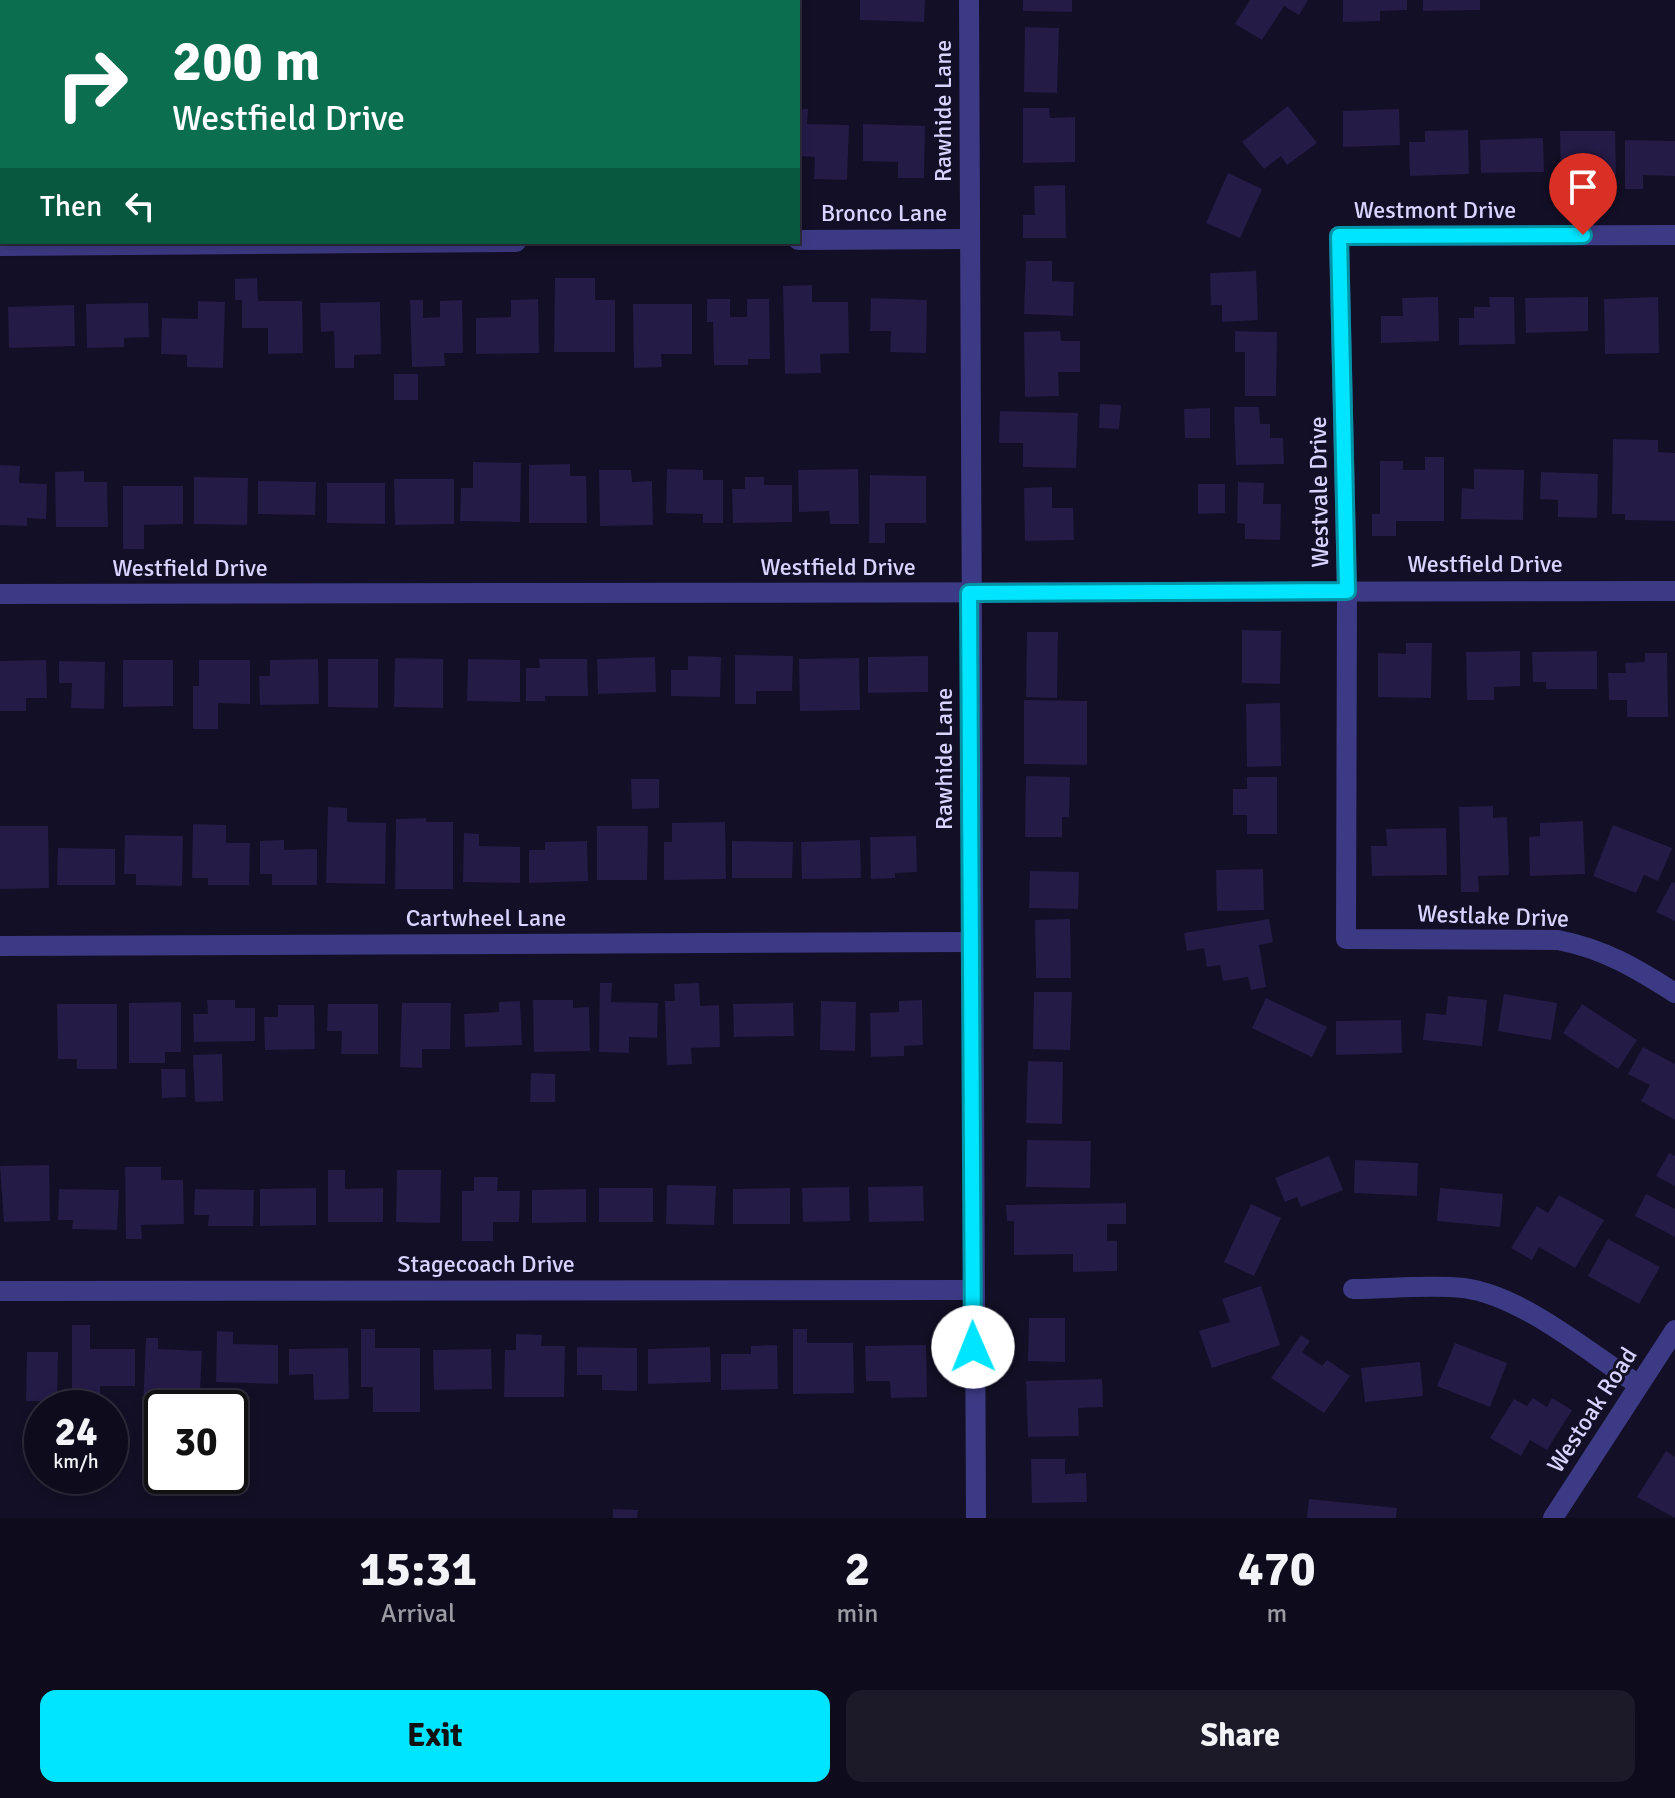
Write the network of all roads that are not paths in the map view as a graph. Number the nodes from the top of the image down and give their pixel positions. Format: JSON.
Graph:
{"nodes":[{"id":1,"x":969,"y":0,"type":"edge"},
{"id":2,"x":1675,"y":235,"type":"edge"},
{"id":3,"x":1339,"y":236,"type":"joint"},
{"id":4,"x":970,"y":239,"type":"junction"},
{"id":5,"x":800,"y":240,"type":"edge"},
{"id":6,"x":258,"y":244,"type":"edge"},
{"id":7,"x":0,"y":246,"type":"edge"},
{"id":8,"x":1347,"y":591,"type":"junction"},
{"id":9,"x":1675,"y":591,"type":"edge"},
{"id":10,"x":969,"y":593,"type":"junction"},
{"id":11,"x":0,"y":594,"type":"edge"},
{"id":12,"x":1346,"y":939,"type":"joint"},
{"id":13,"x":972,"y":942,"type":"junction"},
{"id":14,"x":0,"y":946,"type":"edge"},
{"id":15,"x":1675,"y":993,"type":"edge"},
{"id":16,"x":1353,"y":1289,"type":"dead end"},
{"id":17,"x":973,"y":1290,"type":"junction"},
{"id":18,"x":0,"y":1291,"type":"edge"},
{"id":19,"x":1675,"y":1330,"type":"edge"},
{"id":20,"x":1639,"y":1385,"type":"junction"},
{"id":21,"x":976,"y":1518,"type":"edge"},
{"id":22,"x":1553,"y":1518,"type":"edge"}],
"edges":[{"from":1,"to":4,"type":"street","name":"Rawhide Lane"},
{"from":2,"to":3,"type":"street","name":"Westmont Drive"},
{"from":3,"to":8,"type":"street","name":"Westvale Drive"},
{"from":4,"to":5,"type":"street","name":"Bronco Lane"},
{"from":4,"to":10,"type":"street","name":"Rawhide Lane"},
{"from":6,"to":7,"type":"street"},
{"from":8,"to":9,"type":"street","name":"Westfield Drive"},
{"from":8,"to":10,"type":"street","name":"Westfield Drive"},
{"from":8,"to":12,"type":"street","name":"Westvale Drive"},
{"from":10,"to":11,"type":"street","name":"Westfield Drive"},
{"from":10,"to":13,"type":"street","name":"Rawhide Lane"},
{"from":12,"to":15,"type":"street","name":"Westlake Drive"},
{"from":13,"to":14,"type":"street","name":"Cartwheel Lane"},
{"from":13,"to":17,"type":"street","name":"Rawhide Lane"},
{"from":16,"to":20,"type":"street"},
{"from":17,"to":18,"type":"street","name":"Stagecoach Drive"},
{"from":17,"to":21,"type":"street","name":"Rawhide Lane"},
{"from":19,"to":20,"type":"street","name":"Westoak Road"},
{"from":20,"to":22,"type":"street","name":"Westoak Road"}]}
